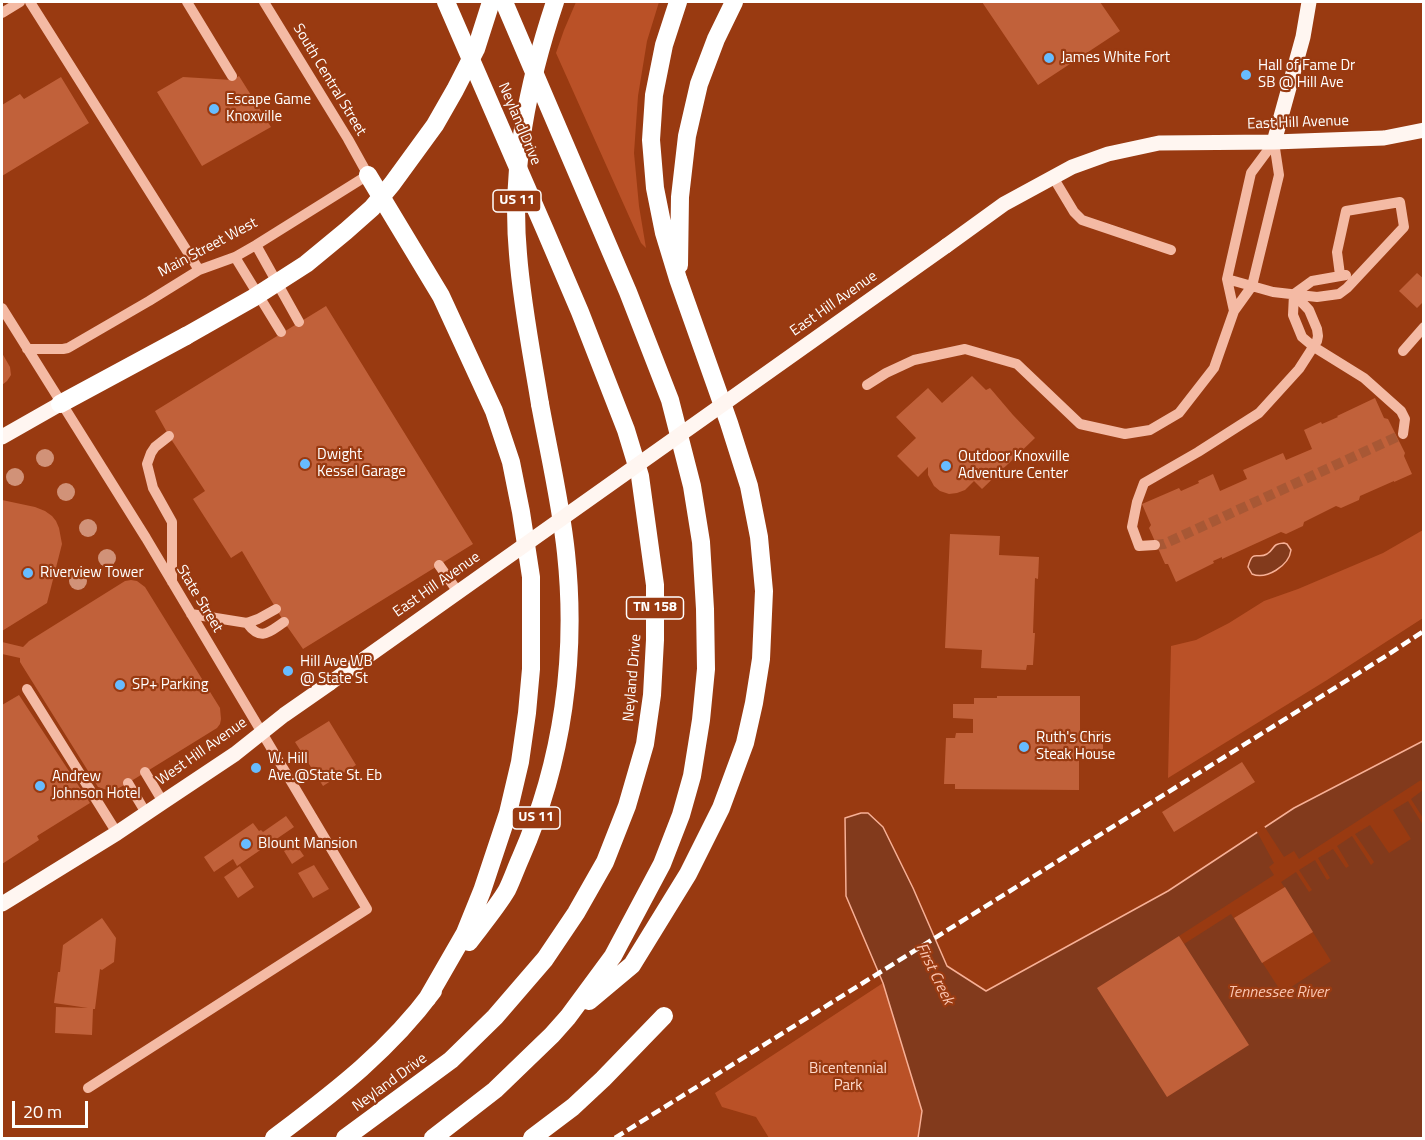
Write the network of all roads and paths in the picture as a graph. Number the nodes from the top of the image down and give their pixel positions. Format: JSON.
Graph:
{"nodes":[{"id":1,"x":20,"y":2,"type":"edge"},
{"id":2,"x":30,"y":2,"type":"edge"},
{"id":3,"x":187,"y":2,"type":"edge"},
{"id":4,"x":264,"y":2,"type":"edge"},
{"id":5,"x":446,"y":2,"type":"edge"},
{"id":6,"x":491,"y":2,"type":"edge"},
{"id":7,"x":504,"y":2,"type":"edge"},
{"id":8,"x":555,"y":2,"type":"edge"},
{"id":9,"x":678,"y":2,"type":"edge"},
{"id":10,"x":734,"y":2,"type":"edge"},
{"id":11,"x":1309,"y":2,"type":"edge"},
{"id":12,"x":2,"y":13,"type":"edge"},
{"id":13,"x":232,"y":76,"type":"dead end"},
{"id":14,"x":1424,"y":130,"type":"edge"},
{"id":15,"x":1274,"y":142,"type":"junction"},
{"id":16,"x":368,"y":175,"type":"junction"},
{"id":17,"x":1053,"y":177,"type":"junction"},
{"id":18,"x":256,"y":245,"type":"junction"},
{"id":19,"x":1171,"y":250,"type":"dead end"},
{"id":20,"x":235,"y":257,"type":"junction"},
{"id":21,"x":199,"y":270,"type":"junction"},
{"id":22,"x":1340,"y":275,"type":"junction"},
{"id":23,"x":1358,"y":275,"type":"junction"},
{"id":24,"x":678,"y":279,"type":"junction"},
{"id":25,"x":1227,"y":279,"type":"junction"},
{"id":26,"x":1252,"y":286,"type":"junction"},
{"id":27,"x":1294,"y":294,"type":"junction"},
{"id":28,"x":2,"y":308,"type":"edge"},
{"id":29,"x":1234,"y":311,"type":"junction"},
{"id":30,"x":299,"y":322,"type":"dead end"},
{"id":31,"x":1424,"y":327,"type":"edge"},
{"id":32,"x":281,"y":332,"type":"dead end"},
{"id":33,"x":1314,"y":347,"type":"junction"},
{"id":34,"x":27,"y":349,"type":"junction"},
{"id":35,"x":1403,"y":351,"type":"dead end"},
{"id":36,"x":867,"y":385,"type":"dead end"},
{"id":37,"x":60,"y":404,"type":"junction"},
{"id":38,"x":1403,"y":434,"type":"dead end"},
{"id":39,"x":169,"y":436,"type":"dead end"},
{"id":40,"x":2,"y":437,"type":"edge"},
{"id":41,"x":1155,"y":545,"type":"dead end"},
{"id":42,"x":439,"y":565,"type":"dead end"},
{"id":43,"x":172,"y":582,"type":"junction"},
{"id":44,"x":458,"y":592,"type":"junction"},
{"id":45,"x":276,"y":609,"type":"dead end"},
{"id":46,"x":191,"y":614,"type":"junction"},
{"id":47,"x":285,"y":622,"type":"dead end"},
{"id":48,"x":247,"y":623,"type":"junction"},
{"id":49,"x":330,"y":683,"type":"joint"},
{"id":50,"x":27,"y":689,"type":"dead end"},
{"id":51,"x":261,"y":733,"type":"junction"},
{"id":52,"x":145,"y":772,"type":"dead end"},
{"id":53,"x":128,"y":783,"type":"dead end"},
{"id":54,"x":163,"y":802,"type":"junction"},
{"id":55,"x":146,"y":813,"type":"junction"},
{"id":56,"x":117,"y":833,"type":"junction"},
{"id":57,"x":2,"y":904,"type":"edge"},
{"id":58,"x":427,"y":999,"type":"junction"},
{"id":59,"x":664,"y":1016,"type":"dead end"},
{"id":60,"x":568,"y":1017,"type":"junction"},
{"id":61,"x":88,"y":1088,"type":"dead end"},
{"id":62,"x":274,"y":1138,"type":"edge"},
{"id":63,"x":345,"y":1138,"type":"edge"},
{"id":64,"x":433,"y":1138,"type":"edge"},
{"id":65,"x":532,"y":1138,"type":"edge"}],
"edges":[{"from":1,"to":12,"type":"street"},
{"from":2,"to":21,"type":"street"},
{"from":3,"to":13,"type":"street"},
{"from":4,"to":16,"type":"street","name":"South Central Street"},
{"from":5,"to":63,"type":"highway","name":"Neyland Drive","number":"TN 158"},
{"from":6,"to":37,"type":"highway","bridge":true},
{"from":7,"to":60,"type":"highway","number":"TN 158"},
{"from":8,"to":58,"type":"highway","number":"US 11","bridge":true},
{"from":9,"to":24,"type":"highway"},
{"from":10,"to":24,"type":"highway"},
{"from":11,"to":15,"type":"main road"},
{"from":14,"to":15,"type":"main road","name":"East Hill Avenue"},
{"from":15,"to":17,"type":"main road","name":"East Hill Avenue"},
{"from":15,"to":25,"type":"street"},
{"from":15,"to":26,"type":"street"},
{"from":16,"to":18,"type":"street","name":"Main Street West"},
{"from":16,"to":58,"type":"highway"},
{"from":17,"to":19,"type":"street"},
{"from":17,"to":44,"type":"main road","name":"East Hill Avenue","bridge":true},
{"from":18,"to":20,"type":"street","name":"Main Street West"},
{"from":18,"to":30,"type":"street"},
{"from":20,"to":21,"type":"street","name":"Main Street West"},
{"from":20,"to":32,"type":"street"},
{"from":21,"to":34,"type":"street","name":"Main Street West"},
{"from":22,"to":23,"type":"street"},
{"from":22,"to":23,"type":"street"},
{"from":22,"to":27,"type":"street"},
{"from":23,"to":27,"type":"street"},
{"from":24,"to":60,"type":"highway"},
{"from":25,"to":26,"type":"street"},
{"from":25,"to":29,"type":"street"},
{"from":26,"to":27,"type":"street"},
{"from":26,"to":29,"type":"street"},
{"from":27,"to":33,"type":"street"},
{"from":27,"to":33,"type":"street"},
{"from":28,"to":34,"type":"street","name":"State Street"},
{"from":29,"to":36,"type":"street"},
{"from":31,"to":35,"type":"street"},
{"from":33,"to":38,"type":"street"},
{"from":33,"to":41,"type":"street"},
{"from":34,"to":37,"type":"street","name":"State Street"},
{"from":37,"to":40,"type":"main road"},
{"from":37,"to":43,"type":"street","name":"State Street"},
{"from":39,"to":43,"type":"street"},
{"from":42,"to":44,"type":"street"},
{"from":43,"to":46,"type":"street","name":"State Street"},
{"from":44,"to":49,"type":"main road","name":"East Hill Avenue","bridge":true},
{"from":45,"to":48,"type":"street"},
{"from":46,"to":48,"type":"street"},
{"from":46,"to":51,"type":"street","name":"State Street"},
{"from":47,"to":48,"type":"street"},
{"from":49,"to":51,"type":"main road","name":"West Hill Avenue"},
{"from":50,"to":56,"type":"street"},
{"from":51,"to":54,"type":"main road","name":"West Hill Avenue"},
{"from":51,"to":61,"type":"street","name":"State Street"},
{"from":52,"to":54,"type":"street"},
{"from":53,"to":55,"type":"street"},
{"from":54,"to":55,"type":"main road","name":"West Hill Avenue"},
{"from":55,"to":56,"type":"main road","name":"West Hill Avenue"},
{"from":56,"to":57,"type":"main road","name":"West Hill Avenue"},
{"from":58,"to":62,"type":"highway","number":"US 11"},
{"from":59,"to":65,"type":"highway"},
{"from":60,"to":64,"type":"highway"}]}
